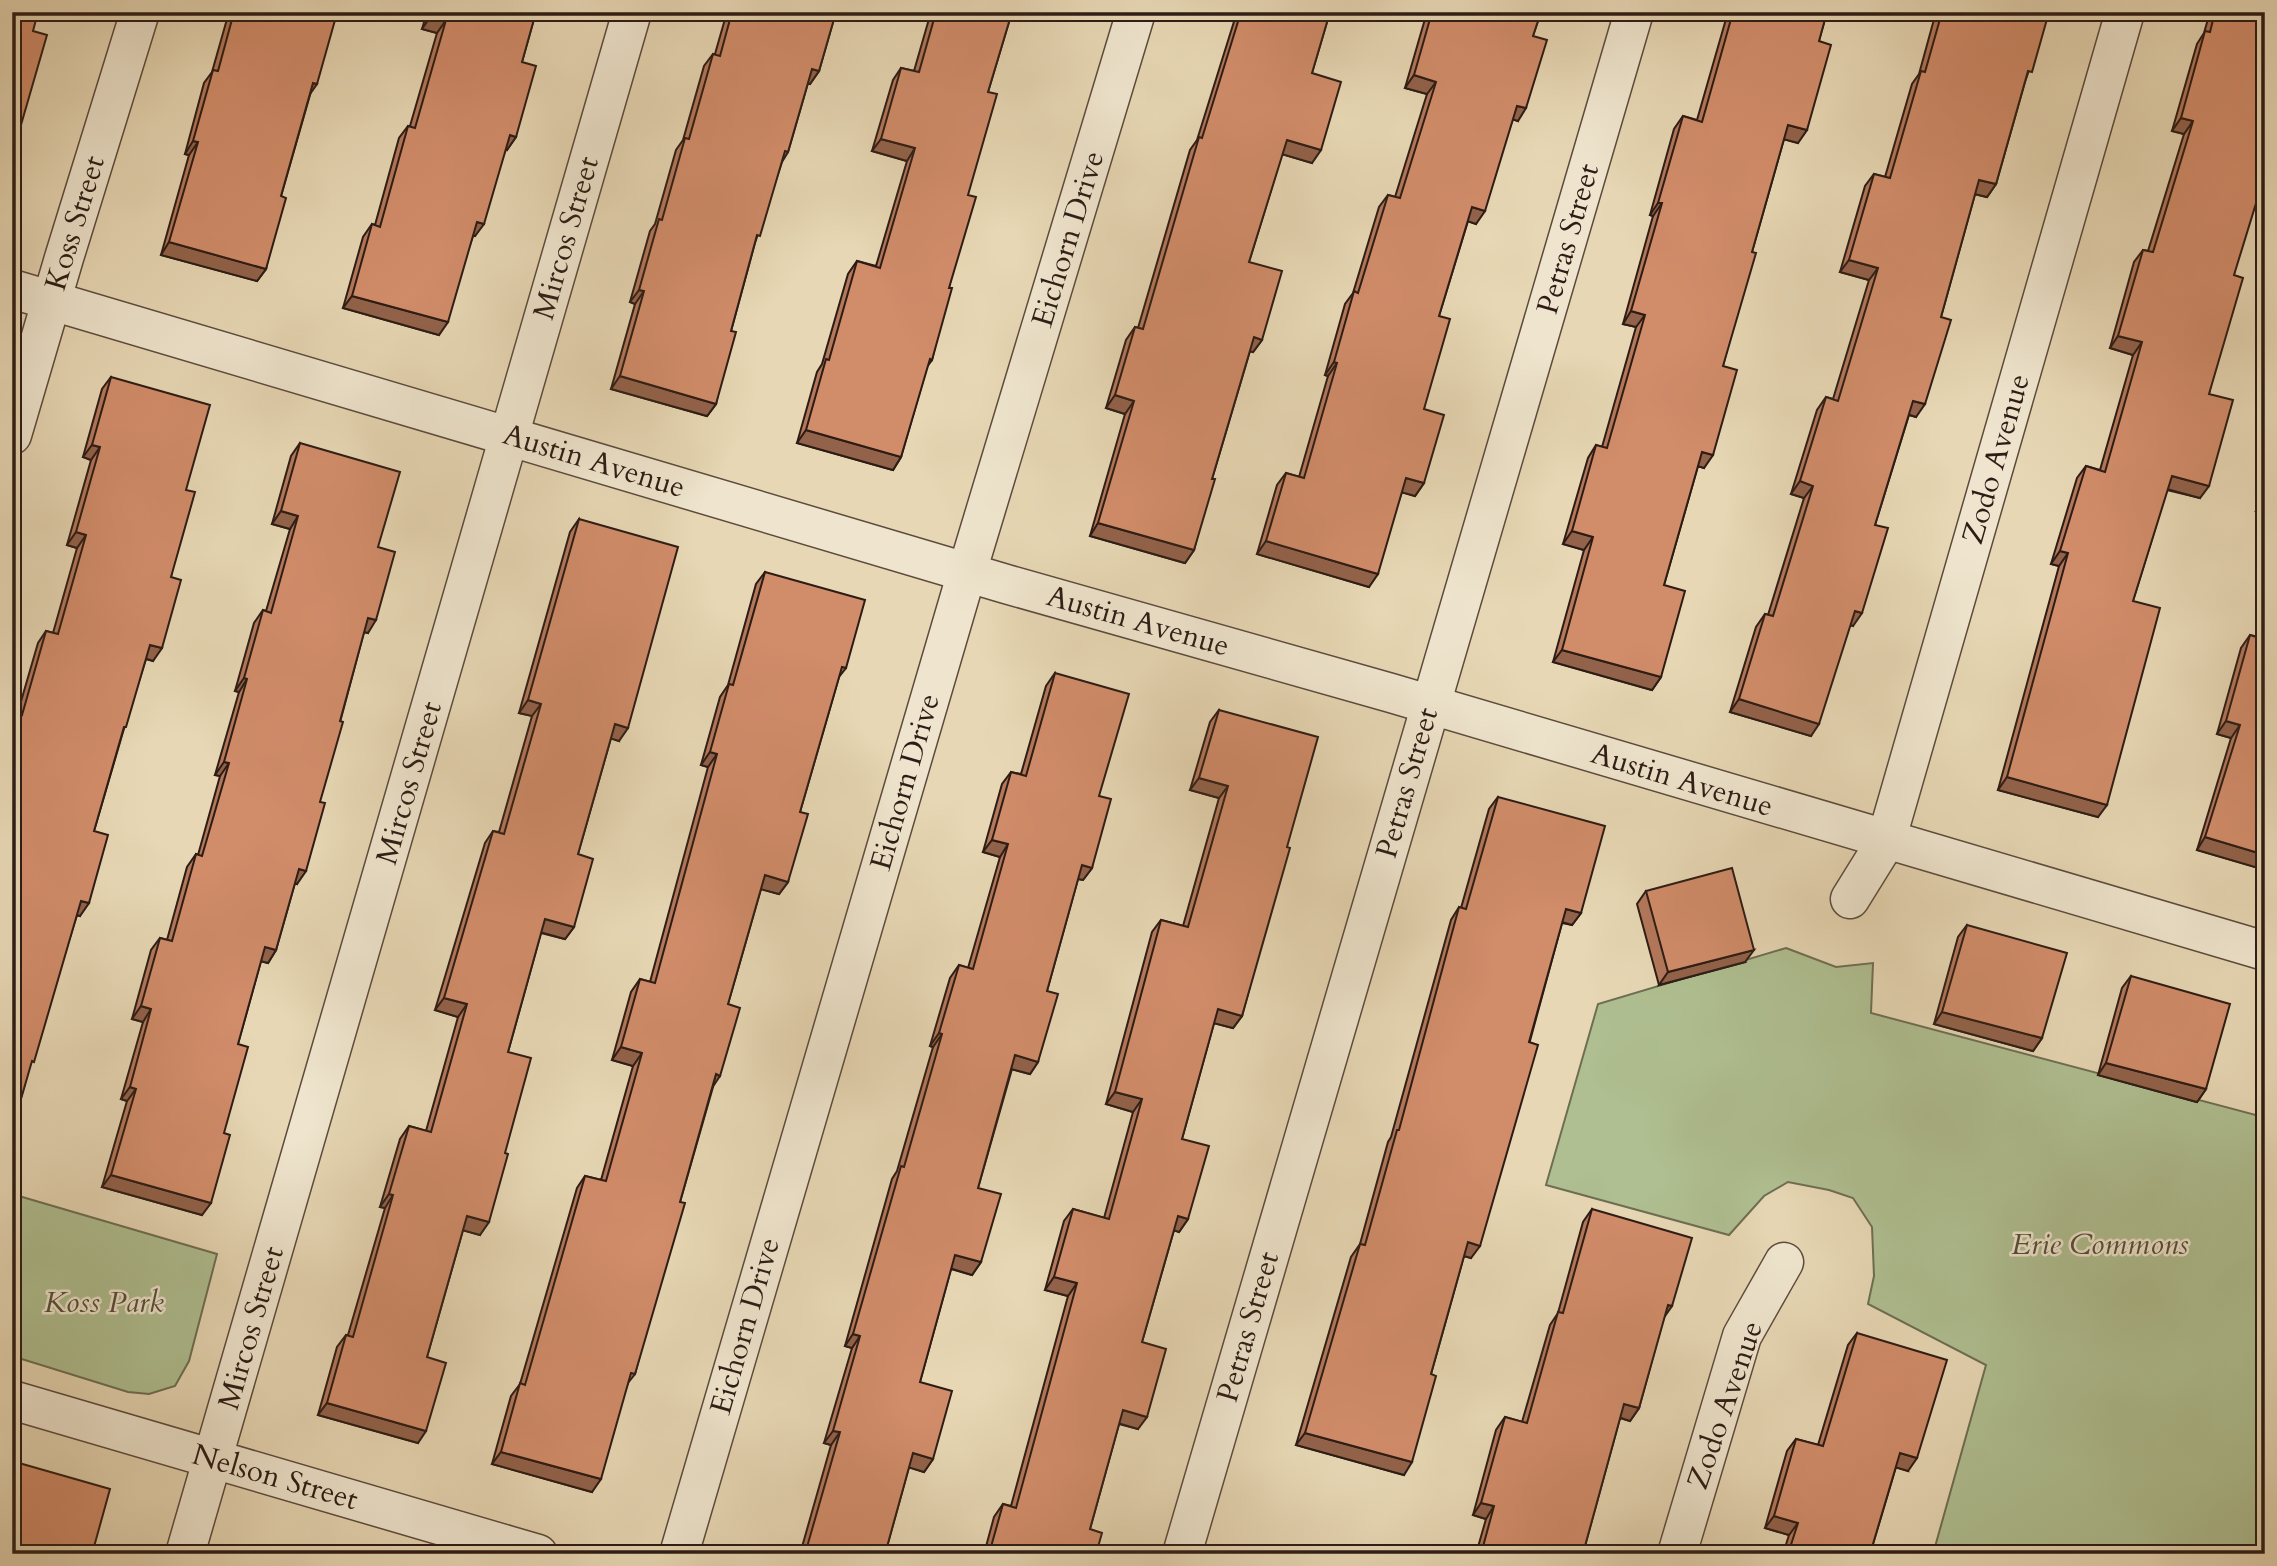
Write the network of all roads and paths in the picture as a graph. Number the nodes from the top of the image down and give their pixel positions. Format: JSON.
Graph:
{"nodes":[{"id":1,"x":140,"y":12,"type":"edge"},
{"id":2,"x":632,"y":12,"type":"edge"},
{"id":3,"x":1136,"y":12,"type":"edge"},
{"id":4,"x":1634,"y":12,"type":"edge"},
{"id":5,"x":2125,"y":12,"type":"edge"},
{"id":6,"x":12,"y":289,"type":"edge"},
{"id":7,"x":51,"y":301,"type":"junction"},
{"id":8,"x":12,"y":436,"type":"edge"},
{"id":9,"x":509,"y":436,"type":"junction"},
{"id":10,"x":967,"y":572,"type":"junction"},
{"id":11,"x":1430,"y":705,"type":"junction"},
{"id":12,"x":1886,"y":841,"type":"junction"},
{"id":13,"x":1850,"y":899,"type":"dead end"},
{"id":14,"x":2265,"y":951,"type":"edge"},
{"id":15,"x":1784,"y":1262,"type":"dead end"},
{"id":16,"x":12,"y":1400,"type":"edge"},
{"id":17,"x":213,"y":1459,"type":"junction"},
{"id":18,"x":186,"y":1554,"type":"edge"},
{"id":19,"x":538,"y":1554,"type":"edge"},
{"id":20,"x":679,"y":1554,"type":"edge"},
{"id":21,"x":1182,"y":1554,"type":"edge"},
{"id":22,"x":1677,"y":1554,"type":"edge"}],
"edges":[{"from":1,"to":7,"type":"street","name":"Koss Street"},
{"from":2,"to":9,"type":"street","name":"Mircos Street"},
{"from":3,"to":10,"type":"street","name":"Eichorn Drive"},
{"from":4,"to":11,"type":"street","name":"Petras Street"},
{"from":5,"to":12,"type":"street","name":"Zodo Avenue"},
{"from":6,"to":7,"type":"street","name":"Austin Avenue"},
{"from":7,"to":8,"type":"street","name":"Koss Street"},
{"from":7,"to":9,"type":"street","name":"Austin Avenue"},
{"from":9,"to":10,"type":"street","name":"Austin Avenue"},
{"from":9,"to":17,"type":"street","name":"Mircos Street"},
{"from":10,"to":11,"type":"street","name":"Austin Avenue"},
{"from":10,"to":20,"type":"street","name":"Eichorn Drive"},
{"from":11,"to":12,"type":"street","name":"Austin Avenue"},
{"from":11,"to":21,"type":"street","name":"Petras Street"},
{"from":12,"to":13,"type":"street","name":"Zodo Avenue"},
{"from":12,"to":14,"type":"street","name":"Austin Avenue"},
{"from":15,"to":22,"type":"street","name":"Zodo Avenue"},
{"from":16,"to":17,"type":"street","name":"Nelson Street"},
{"from":17,"to":18,"type":"street","name":"Mircos Street"},
{"from":17,"to":19,"type":"street","name":"Nelson Street"}]}
